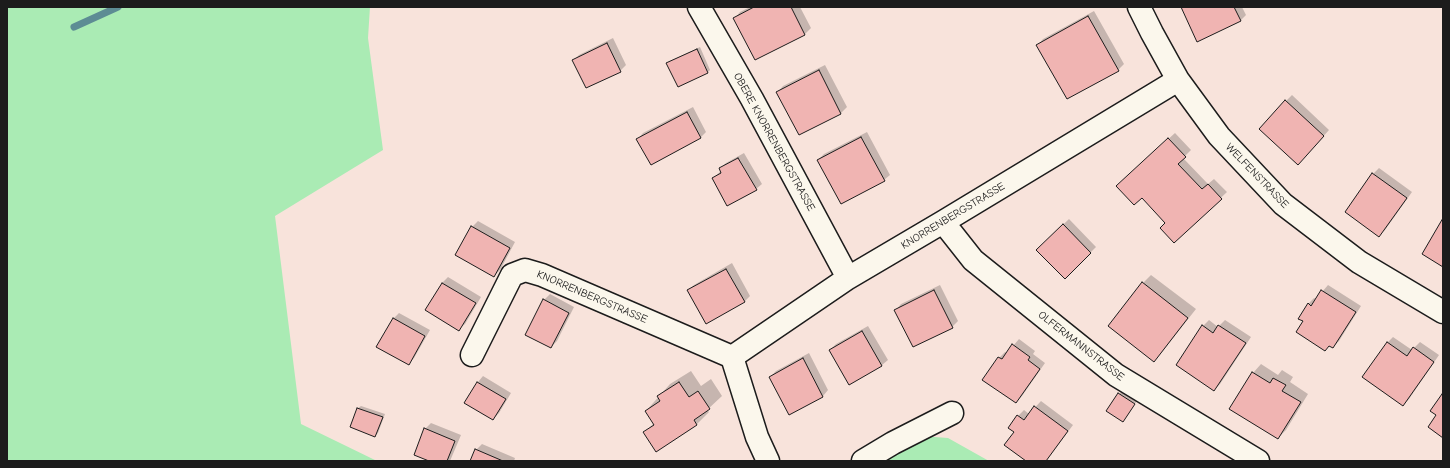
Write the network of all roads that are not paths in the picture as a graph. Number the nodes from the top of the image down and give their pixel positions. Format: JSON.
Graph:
{"nodes":[{"id":1,"x":699,"y":7,"type":"edge"},
{"id":2,"x":1139,"y":7,"type":"edge"},
{"id":3,"x":1178,"y":80,"type":"junction"},
{"id":4,"x":943,"y":222,"type":"junction"},
{"id":5,"x":848,"y":278,"type":"junction"},
{"id":6,"x":1443,"y":312,"type":"edge"},
{"id":7,"x":472,"y":355,"type":"dead end"},
{"id":8,"x":732,"y":357,"type":"junction"},
{"id":9,"x":952,"y":413,"type":"dead end"},
{"id":10,"x":768,"y":461,"type":"edge"},
{"id":11,"x":863,"y":461,"type":"edge"},
{"id":12,"x":1258,"y":461,"type":"edge"}],
"edges":[{"from":1,"to":5,"type":"street","name":"OBERE KNORRENBERGSTRASSE"},
{"from":2,"to":3,"type":"street","name":"WELFENSTRASSE"},
{"from":3,"to":4,"type":"street","name":"KNORRENBERGSTRASSE"},
{"from":3,"to":6,"type":"street","name":"WELFENSTRASSE"},
{"from":4,"to":5,"type":"street","name":"KNORRENBERGSTRASSE"},
{"from":4,"to":12,"type":"street","name":"OLFERMANNSTRASSE"},
{"from":5,"to":8,"type":"street","name":"KNORRENBERGSTRASSE"},
{"from":7,"to":8,"type":"street","name":"KNORRENBERGSTRASSE"},
{"from":8,"to":10,"type":"street"},
{"from":9,"to":11,"type":"street"}]}
